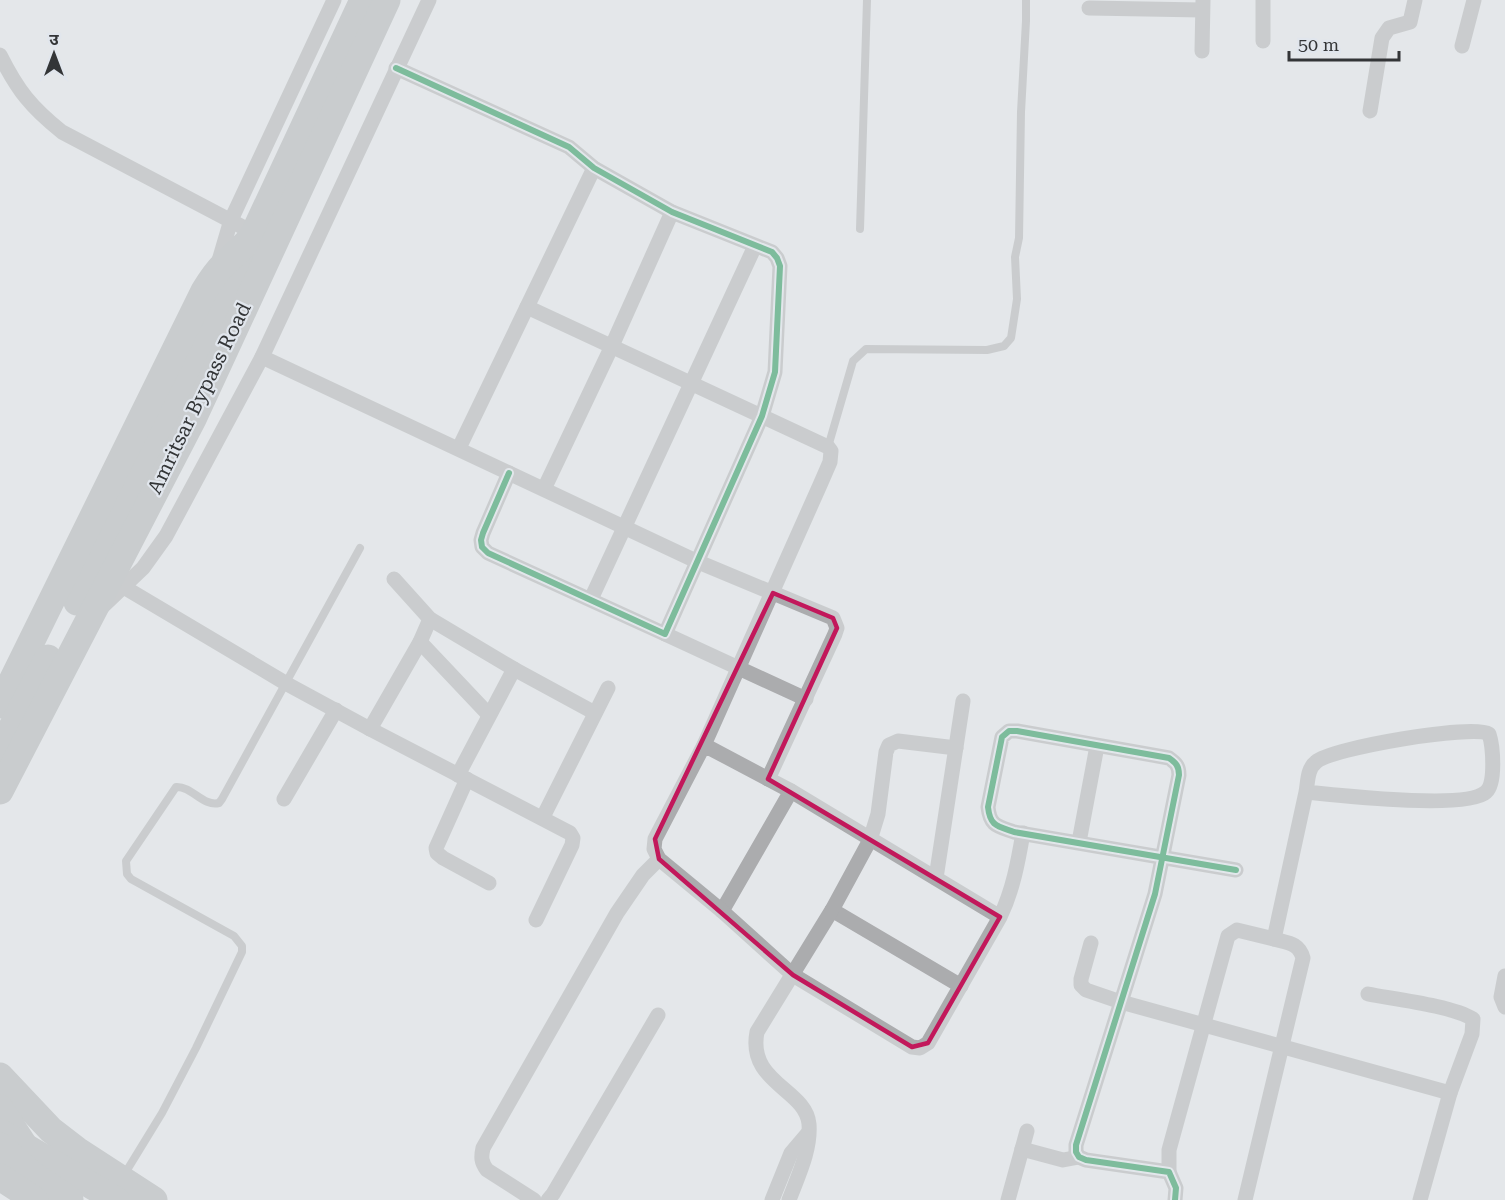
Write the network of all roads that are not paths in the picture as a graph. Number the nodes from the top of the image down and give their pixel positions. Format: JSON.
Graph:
{"nodes":[{"id":1,"x":334,"y":0,"type":"edge"},
{"id":2,"x":363,"y":0,"type":"edge"},
{"id":3,"x":387,"y":0,"type":"edge"},
{"id":4,"x":429,"y":0,"type":"edge"},
{"id":5,"x":867,"y":0,"type":"edge"},
{"id":6,"x":1026,"y":0,"type":"edge"},
{"id":7,"x":1263,"y":0,"type":"edge"},
{"id":8,"x":1415,"y":0,"type":"edge"},
{"id":9,"x":1474,"y":0,"type":"edge"},
{"id":10,"x":1202,"y":5,"type":"edge"},
{"id":11,"x":1089,"y":8,"type":"dead end"},
{"id":12,"x":1263,"y":41,"type":"dead end"},
{"id":13,"x":1462,"y":46,"type":"dead end"},
{"id":14,"x":1202,"y":51,"type":"dead end"},
{"id":15,"x":0,"y":55,"type":"edge"},
{"id":16,"x":396,"y":69,"type":"junction"},
{"id":17,"x":1370,"y":111,"type":"dead end"},
{"id":18,"x":594,"y":168,"type":"junction"},
{"id":19,"x":672,"y":212,"type":"junction"},
{"id":20,"x":231,"y":220,"type":"junction"},
{"id":21,"x":860,"y":229,"type":"dead end"},
{"id":22,"x":252,"y":237,"type":"junction"},
{"id":23,"x":755,"y":246,"type":"junction"},
{"id":24,"x":214,"y":275,"type":"junction"},
{"id":25,"x":527,"y":307,"type":"junction"},
{"id":26,"x":611,"y":348,"type":"junction"},
{"id":27,"x":262,"y":357,"type":"junction"},
{"id":28,"x":690,"y":384,"type":"junction"},
{"id":29,"x":762,"y":417,"type":"junction"},
{"id":30,"x":828,"y":447,"type":"junction"},
{"id":31,"x":459,"y":448,"type":"junction"},
{"id":32,"x":509,"y":473,"type":"junction"},
{"id":33,"x":544,"y":489,"type":"junction"},
{"id":34,"x":624,"y":526,"type":"junction"},
{"id":35,"x":360,"y":548,"type":"dead end"},
{"id":36,"x":696,"y":561,"type":"junction"},
{"id":37,"x":394,"y":579,"type":"dead end"},
{"id":38,"x":117,"y":583,"type":"junction"},
{"id":39,"x":773,"y":593,"type":"junction"},
{"id":40,"x":591,"y":599,"type":"junction"},
{"id":41,"x":430,"y":619,"type":"junction"},
{"id":42,"x":665,"y":634,"type":"junction"},
{"id":43,"x":420,"y":642,"type":"junction"},
{"id":44,"x":514,"y":669,"type":"junction"},
{"id":45,"x":739,"y":669,"type":"junction"},
{"id":46,"x":287,"y":684,"type":"junction"},
{"id":47,"x":609,"y":688,"type":"dead end"},
{"id":48,"x":806,"y":699,"type":"junction"},
{"id":49,"x":963,"y":701,"type":"dead end"},
{"id":50,"x":0,"y":705,"type":"edge"},
{"id":51,"x":336,"y":710,"type":"junction"},
{"id":52,"x":595,"y":713,"type":"junction"},
{"id":53,"x":489,"y":715,"type":"junction"},
{"id":54,"x":370,"y":729,"type":"junction"},
{"id":55,"x":704,"y":745,"type":"junction"},
{"id":56,"x":1097,"y":746,"type":"junction"},
{"id":57,"x":956,"y":748,"type":"junction"},
{"id":58,"x":0,"y":750,"type":"edge"},
{"id":59,"x":463,"y":777,"type":"junction"},
{"id":60,"x":768,"y":779,"type":"junction"},
{"id":61,"x":0,"y":791,"type":"edge"},
{"id":62,"x":791,"y":791,"type":"junction"},
{"id":63,"x":1306,"y":792,"type":"junction"},
{"id":64,"x":284,"y":799,"type":"dead end"},
{"id":65,"x":543,"y":817,"type":"junction"},
{"id":66,"x":1023,"y":833,"type":"junction"},
{"id":67,"x":870,"y":840,"type":"junction"},
{"id":68,"x":1078,"y":842,"type":"junction"},
{"id":69,"x":1164,"y":856,"type":"junction"},
{"id":70,"x":659,"y":860,"type":"junction"},
{"id":71,"x":1236,"y":870,"type":"dead end"},
{"id":72,"x":936,"y":878,"type":"junction"},
{"id":73,"x":489,"y":883,"type":"dead end"},
{"id":74,"x":832,"y":910,"type":"junction"},
{"id":75,"x":722,"y":911,"type":"junction"},
{"id":76,"x":1000,"y":917,"type":"junction"},
{"id":77,"x":536,"y":920,"type":"dead end"},
{"id":78,"x":1274,"y":939,"type":"junction"},
{"id":79,"x":1091,"y":943,"type":"dead end"},
{"id":80,"x":793,"y":975,"type":"junction"},
{"id":81,"x":1505,"y":976,"type":"edge"},
{"id":82,"x":961,"y":986,"type":"junction"},
{"id":83,"x":1368,"y":994,"type":"dead end"},
{"id":84,"x":1120,"y":1002,"type":"junction"},
{"id":85,"x":1505,"y":1007,"type":"edge"},
{"id":86,"x":658,"y":1015,"type":"dead end"},
{"id":87,"x":1202,"y":1026,"type":"junction"},
{"id":88,"x":1282,"y":1048,"type":"junction"},
{"id":89,"x":0,"y":1076,"type":"edge"},
{"id":90,"x":1450,"y":1093,"type":"junction"},
{"id":91,"x":0,"y":1108,"type":"edge"},
{"id":92,"x":1026,"y":1131,"type":"dead end"},
{"id":93,"x":808,"y":1133,"type":"junction"},
{"id":94,"x":9,"y":1140,"type":"edge"},
{"id":95,"x":1022,"y":1149,"type":"junction"},
{"id":96,"x":1078,"y":1157,"type":"junction"},
{"id":97,"x":1169,"y":1172,"type":"junction"},
{"id":98,"x":0,"y":1177,"type":"edge"},
{"id":99,"x":78,"y":1178,"type":"edge"},
{"id":100,"x":118,"y":1190,"type":"edge"},
{"id":101,"x":35,"y":1200,"type":"edge"},
{"id":102,"x":154,"y":1200,"type":"edge"},
{"id":103,"x":534,"y":1200,"type":"edge"},
{"id":104,"x":548,"y":1200,"type":"edge"},
{"id":105,"x":772,"y":1200,"type":"edge"},
{"id":106,"x":789,"y":1200,"type":"edge"},
{"id":107,"x":1008,"y":1200,"type":"edge"},
{"id":108,"x":1175,"y":1200,"type":"edge"},
{"id":109,"x":1245,"y":1200,"type":"edge"},
{"id":110,"x":1420,"y":1200,"type":"edge"}],
"edges":[{"from":1,"to":20,"type":"street"},
{"from":2,"to":22,"type":"highway"},
{"from":3,"to":38,"type":"highway","name":"Amritsar Bypass Road"},
{"from":4,"to":16,"type":"street"},
{"from":5,"to":21,"type":"lane"},
{"from":6,"to":30,"type":"lane"},
{"from":7,"to":12,"type":"street"},
{"from":8,"to":17,"type":"street"},
{"from":9,"to":13,"type":"street"},
{"from":10,"to":11,"type":"street"},
{"from":10,"to":14,"type":"street"},
{"from":15,"to":20,"type":"street"},
{"from":16,"to":18,"type":"street"},
{"from":16,"to":27,"type":"street"},
{"from":18,"to":19,"type":"street"},
{"from":18,"to":25,"type":"street"},
{"from":19,"to":23,"type":"street"},
{"from":19,"to":26,"type":"street"},
{"from":20,"to":22,"type":"street"},
{"from":20,"to":24,"type":"street"},
{"from":22,"to":24,"type":"highway"},
{"from":22,"to":58,"type":"highway"},
{"from":23,"to":28,"type":"street"},
{"from":23,"to":29,"type":"street"},
{"from":24,"to":50,"type":"highway"},
{"from":25,"to":26,"type":"street"},
{"from":25,"to":31,"type":"street"},
{"from":26,"to":28,"type":"street"},
{"from":26,"to":33,"type":"street"},
{"from":27,"to":31,"type":"street"},
{"from":27,"to":38,"type":"street"},
{"from":28,"to":29,"type":"street"},
{"from":28,"to":34,"type":"street"},
{"from":29,"to":30,"type":"street"},
{"from":29,"to":36,"type":"street"},
{"from":30,"to":39,"type":"street"},
{"from":31,"to":32,"type":"street"},
{"from":32,"to":33,"type":"street"},
{"from":32,"to":40,"type":"street"},
{"from":33,"to":34,"type":"street"},
{"from":34,"to":36,"type":"street"},
{"from":34,"to":40,"type":"street"},
{"from":35,"to":46,"type":"lane"},
{"from":36,"to":39,"type":"street"},
{"from":36,"to":42,"type":"street"},
{"from":37,"to":41,"type":"street"},
{"from":38,"to":46,"type":"street"},
{"from":38,"to":61,"type":"highway","name":"Amritsar Bypass Road"},
{"from":39,"to":45,"type":"street"},
{"from":39,"to":48,"type":"street"},
{"from":40,"to":42,"type":"street"},
{"from":41,"to":43,"type":"street"},
{"from":41,"to":44,"type":"street"},
{"from":42,"to":45,"type":"street"},
{"from":43,"to":53,"type":"street"},
{"from":43,"to":54,"type":"street"},
{"from":44,"to":52,"type":"street"},
{"from":44,"to":53,"type":"street"},
{"from":45,"to":48,"type":"street"},
{"from":45,"to":55,"type":"street"},
{"from":46,"to":51,"type":"street"},
{"from":46,"to":100,"type":"lane"},
{"from":47,"to":52,"type":"street"},
{"from":48,"to":60,"type":"street"},
{"from":49,"to":57,"type":"street"},
{"from":51,"to":54,"type":"street"},
{"from":51,"to":64,"type":"street"},
{"from":52,"to":65,"type":"street"},
{"from":53,"to":59,"type":"street"},
{"from":54,"to":59,"type":"street"},
{"from":55,"to":60,"type":"street"},
{"from":55,"to":70,"type":"street"},
{"from":56,"to":66,"type":"street"},
{"from":56,"to":68,"type":"street"},
{"from":56,"to":69,"type":"street"},
{"from":57,"to":67,"type":"street"},
{"from":57,"to":72,"type":"street"},
{"from":59,"to":65,"type":"street"},
{"from":59,"to":73,"type":"street"},
{"from":60,"to":62,"type":"street"},
{"from":62,"to":67,"type":"street"},
{"from":62,"to":75,"type":"street"},
{"from":63,"to":63,"type":"street"},
{"from":63,"to":78,"type":"street"},
{"from":65,"to":77,"type":"street"},
{"from":66,"to":68,"type":"street"},
{"from":66,"to":76,"type":"street"},
{"from":67,"to":72,"type":"street"},
{"from":67,"to":74,"type":"street"},
{"from":68,"to":69,"type":"street"},
{"from":69,"to":71,"type":"street"},
{"from":69,"to":84,"type":"street"},
{"from":70,"to":75,"type":"street"},
{"from":70,"to":103,"type":"street"},
{"from":72,"to":76,"type":"street"},
{"from":74,"to":80,"type":"street"},
{"from":74,"to":82,"type":"street"},
{"from":75,"to":80,"type":"street"},
{"from":76,"to":82,"type":"street"},
{"from":78,"to":87,"type":"street"},
{"from":78,"to":88,"type":"street"},
{"from":79,"to":84,"type":"street"},
{"from":80,"to":82,"type":"street"},
{"from":80,"to":93,"type":"street"},
{"from":81,"to":85,"type":"street"},
{"from":83,"to":90,"type":"street"},
{"from":84,"to":87,"type":"street"},
{"from":84,"to":96,"type":"street"},
{"from":86,"to":104,"type":"street"},
{"from":87,"to":88,"type":"street"},
{"from":87,"to":97,"type":"street"},
{"from":88,"to":90,"type":"street"},
{"from":88,"to":109,"type":"street"},
{"from":89,"to":99,"type":"highway"},
{"from":90,"to":110,"type":"street"},
{"from":91,"to":94,"type":"highway"},
{"from":92,"to":95,"type":"street"},
{"from":93,"to":105,"type":"street"},
{"from":93,"to":106,"type":"street"},
{"from":94,"to":99,"type":"highway"},
{"from":95,"to":96,"type":"street"},
{"from":95,"to":107,"type":"street"},
{"from":96,"to":97,"type":"street"},
{"from":97,"to":108,"type":"street"},
{"from":98,"to":101,"type":"highway"},
{"from":99,"to":100,"type":"highway"},
{"from":100,"to":102,"type":"highway"}]}
